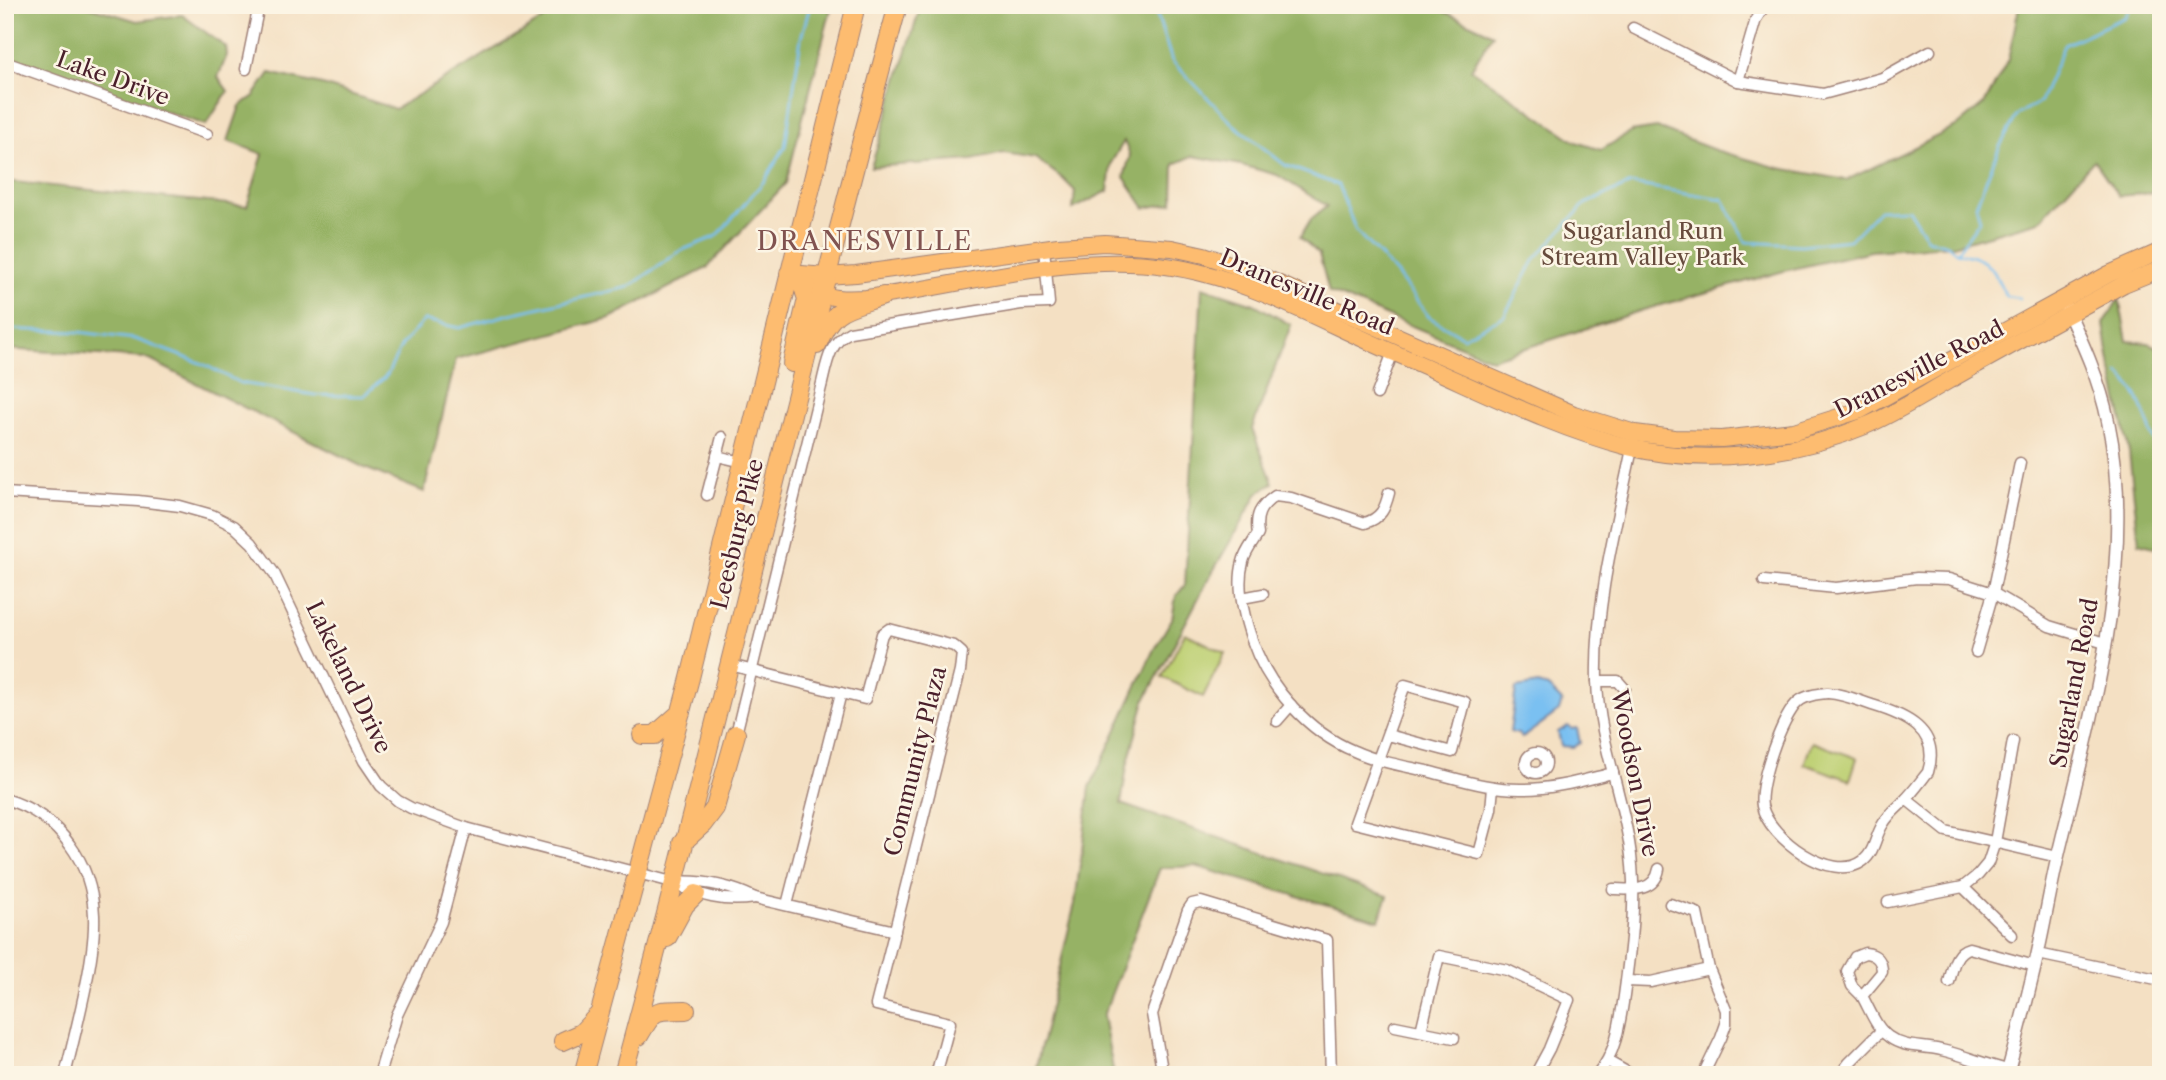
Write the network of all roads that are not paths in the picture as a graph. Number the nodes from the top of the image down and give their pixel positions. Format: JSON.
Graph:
{"nodes":[{"id":1,"x":259,"y":5,"type":"edge"},
{"id":2,"x":898,"y":5,"type":"edge"},
{"id":3,"x":1765,"y":5,"type":"edge"},
{"id":4,"x":855,"y":9,"type":"edge"},
{"id":5,"x":1633,"y":28,"type":"dead end"},
{"id":6,"x":1930,"y":51,"type":"dead end"},
{"id":7,"x":5,"y":62,"type":"edge"},
{"id":8,"x":246,"y":69,"type":"dead end"},
{"id":9,"x":1738,"y":81,"type":"junction"},
{"id":10,"x":207,"y":134,"type":"dead end"},
{"id":11,"x":1044,"y":248,"type":"junction"},
{"id":12,"x":2161,"y":251,"type":"edge"},
{"id":13,"x":2161,"y":268,"type":"edge"},
{"id":14,"x":1047,"y":269,"type":"junction"},
{"id":15,"x":789,"y":273,"type":"junction"},
{"id":16,"x":826,"y":276,"type":"junction"},
{"id":17,"x":821,"y":295,"type":"junction"},
{"id":18,"x":883,"y":296,"type":"junction"},
{"id":19,"x":2066,"y":308,"type":"junction"},
{"id":20,"x":1392,"y":352,"type":"junction"},
{"id":21,"x":1377,"y":394,"type":"dead end"},
{"id":22,"x":796,"y":397,"type":"junction"},
{"id":23,"x":789,"y":423,"type":"junction"},
{"id":24,"x":811,"y":427,"type":"junction"},
{"id":25,"x":722,"y":437,"type":"dead end"},
{"id":26,"x":1633,"y":440,"type":"junction"},
{"id":27,"x":717,"y":456,"type":"junction"},
{"id":28,"x":743,"y":462,"type":"junction"},
{"id":29,"x":2020,"y":463,"type":"dead end"},
{"id":30,"x":5,"y":493,"type":"edge"},
{"id":31,"x":1389,"y":494,"type":"dead end"},
{"id":32,"x":707,"y":495,"type":"dead end"},
{"id":33,"x":752,"y":571,"type":"junction"},
{"id":34,"x":1764,"y":581,"type":"dead end"},
{"id":35,"x":1993,"y":593,"type":"junction"},
{"id":36,"x":1263,"y":594,"type":"dead end"},
{"id":37,"x":1242,"y":598,"type":"junction"},
{"id":38,"x":2105,"y":643,"type":"junction"},
{"id":39,"x":1976,"y":652,"type":"dead end"},
{"id":40,"x":730,"y":665,"type":"junction"},
{"id":41,"x":750,"y":670,"type":"junction"},
{"id":42,"x":1597,"y":681,"type":"junction"},
{"id":43,"x":1625,"y":690,"type":"dead end"},
{"id":44,"x":841,"y":693,"type":"junction"},
{"id":45,"x":1291,"y":705,"type":"junction"},
{"id":46,"x":681,"y":712,"type":"junction"},
{"id":47,"x":1277,"y":721,"type":"dead end"},
{"id":48,"x":736,"y":734,"type":"joint"},
{"id":49,"x":642,"y":735,"type":"dead end"},
{"id":50,"x":1388,"y":735,"type":"junction"},
{"id":51,"x":2013,"y":741,"type":"dead end"},
{"id":52,"x":1380,"y":759,"type":"junction"},
{"id":53,"x":1536,"y":773,"type":"dead end"},
{"id":54,"x":1613,"y":773,"type":"junction"},
{"id":55,"x":1493,"y":788,"type":"junction"},
{"id":56,"x":1539,"y":789,"type":"junction"},
{"id":57,"x":5,"y":799,"type":"edge"},
{"id":58,"x":1906,"y":799,"type":"junction"},
{"id":59,"x":466,"y":828,"type":"junction"},
{"id":60,"x":1995,"y":842,"type":"junction"},
{"id":61,"x":682,"y":843,"type":"junction"},
{"id":62,"x":2058,"y":858,"type":"junction"},
{"id":63,"x":1659,"y":869,"type":"dead end"},
{"id":64,"x":639,"y":874,"type":"junction"},
{"id":65,"x":672,"y":882,"type":"junction"},
{"id":66,"x":1963,"y":887,"type":"junction"},
{"id":67,"x":1613,"y":889,"type":"dead end"},
{"id":68,"x":1634,"y":890,"type":"junction"},
{"id":69,"x":696,"y":894,"type":"junction"},
{"id":70,"x":755,"y":898,"type":"junction"},
{"id":71,"x":1888,"y":902,"type":"dead end"},
{"id":72,"x":1670,"y":904,"type":"dead end"},
{"id":73,"x":787,"y":905,"type":"junction"},
{"id":74,"x":895,"y":930,"type":"junction"},
{"id":75,"x":2012,"y":935,"type":"dead end"},
{"id":76,"x":2036,"y":960,"type":"junction"},
{"id":77,"x":1709,"y":969,"type":"junction"},
{"id":78,"x":650,"y":973,"type":"junction"},
{"id":79,"x":2161,"y":980,"type":"edge"},
{"id":80,"x":1627,"y":981,"type":"junction"},
{"id":81,"x":1949,"y":982,"type":"dead end"},
{"id":82,"x":1862,"y":996,"type":"dead end"},
{"id":83,"x":687,"y":1010,"type":"dead end"},
{"id":84,"x":599,"y":1014,"type":"junction"},
{"id":85,"x":1395,"y":1026,"type":"dead end"},
{"id":86,"x":1422,"y":1031,"type":"junction"},
{"id":87,"x":1881,"y":1031,"type":"junction"},
{"id":88,"x":1454,"y":1038,"type":"dead end"},
{"id":89,"x":588,"y":1054,"type":"junction"},
{"id":90,"x":628,"y":1055,"type":"junction"},
{"id":91,"x":1609,"y":1062,"type":"junction"},
{"id":92,"x":2008,"y":1072,"type":"edge"},
{"id":93,"x":1630,"y":1074,"type":"edge"},
{"id":94,"x":65,"y":1075,"type":"edge"},
{"id":95,"x":379,"y":1075,"type":"edge"},
{"id":96,"x":583,"y":1075,"type":"edge"},
{"id":97,"x":623,"y":1075,"type":"edge"},
{"id":98,"x":936,"y":1075,"type":"edge"},
{"id":99,"x":1163,"y":1075,"type":"edge"},
{"id":100,"x":1331,"y":1075,"type":"edge"},
{"id":101,"x":1535,"y":1075,"type":"edge"},
{"id":102,"x":1597,"y":1075,"type":"edge"},
{"id":103,"x":1703,"y":1075,"type":"edge"},
{"id":104,"x":1840,"y":1075,"type":"edge"}],
"edges":[{"from":1,"to":8,"type":"street"},
{"from":2,"to":16,"type":"highway","name":"Leesburg Pike"},
{"from":3,"to":9,"type":"street"},
{"from":4,"to":15,"type":"highway","name":"Leesburg Pike"},
{"from":5,"to":9,"type":"street"},
{"from":6,"to":9,"type":"street"},
{"from":7,"to":10,"type":"street","name":"Lake Drive"},
{"from":11,"to":14,"type":"street"},
{"from":11,"to":16,"type":"main road","name":"Dranesville Road"},
{"from":11,"to":26,"type":"main road","name":"Dranesville Road"},
{"from":12,"to":19,"type":"main road","name":"Dranesville Road"},
{"from":13,"to":19,"type":"main road","name":"Dranesville Road"},
{"from":14,"to":18,"type":"main road","name":"Dranesville Road"},
{"from":14,"to":20,"type":"main road","name":"Dranesville Road"},
{"from":14,"to":24,"type":"street"},
{"from":15,"to":16,"type":"main road","name":"Dranesville Road"},
{"from":15,"to":17,"type":"main road","name":"Dranesville Road"},
{"from":15,"to":28,"type":"highway","name":"Leesburg Pike"},
{"from":15,"to":33,"type":"highway"},
{"from":16,"to":17,"type":"highway","name":"Leesburg Pike"},
{"from":17,"to":18,"type":"main road","name":"Dranesville Road"},
{"from":17,"to":22,"type":"highway","name":"Leesburg Pike"},
{"from":18,"to":22,"type":"highway"},
{"from":19,"to":26,"type":"main road","name":"Dranesville Road"},
{"from":19,"to":38,"type":"street","name":"Sugarland Road"},
{"from":20,"to":21,"type":"street"},
{"from":20,"to":26,"type":"main road","name":"Dranesville Road"},
{"from":22,"to":23,"type":"highway","name":"Leesburg Pike"},
{"from":23,"to":24,"type":"street"},
{"from":23,"to":33,"type":"highway","name":"Leesburg Pike"},
{"from":24,"to":41,"type":"street"},
{"from":25,"to":27,"type":"street"},
{"from":26,"to":42,"type":"street","name":"Woodson Drive"},
{"from":27,"to":28,"type":"street"},
{"from":27,"to":32,"type":"street"},
{"from":28,"to":46,"type":"highway","name":"Leesburg Pike"},
{"from":29,"to":35,"type":"street"},
{"from":30,"to":59,"type":"street","name":"Lakeland Drive"},
{"from":31,"to":37,"type":"street"},
{"from":33,"to":40,"type":"highway","name":"Leesburg Pike"},
{"from":34,"to":35,"type":"street"},
{"from":35,"to":38,"type":"street"},
{"from":35,"to":39,"type":"street"},
{"from":36,"to":37,"type":"street"},
{"from":37,"to":45,"type":"street"},
{"from":38,"to":62,"type":"street","name":"Sugarland Road"},
{"from":40,"to":41,"type":"street","name":"Community Plaza"},
{"from":40,"to":61,"type":"highway","name":"Leesburg Pike"},
{"from":41,"to":44,"type":"street","name":"Community Plaza"},
{"from":41,"to":48,"type":"street"},
{"from":42,"to":43,"type":"street"},
{"from":42,"to":54,"type":"street","name":"Woodson Drive"},
{"from":44,"to":73,"type":"street"},
{"from":44,"to":74,"type":"street","name":"Community Plaza"},
{"from":45,"to":47,"type":"street"},
{"from":45,"to":52,"type":"street"},
{"from":46,"to":49,"type":"highway"},
{"from":46,"to":64,"type":"highway","name":"Leesburg Pike"},
{"from":48,"to":61,"type":"highway"},
{"from":50,"to":50,"type":"street"},
{"from":50,"to":52,"type":"street"},
{"from":51,"to":60,"type":"street"},
{"from":52,"to":55,"type":"street"},
{"from":52,"to":55,"type":"street"},
{"from":53,"to":56,"type":"street"},
{"from":54,"to":56,"type":"street"},
{"from":54,"to":68,"type":"street","name":"Woodson Drive"},
{"from":55,"to":56,"type":"street"},
{"from":57,"to":94,"type":"street"},
{"from":58,"to":58,"type":"street"},
{"from":58,"to":60,"type":"street"},
{"from":59,"to":64,"type":"street","name":"Lakeland Drive"},
{"from":59,"to":95,"type":"street"},
{"from":60,"to":62,"type":"street"},
{"from":60,"to":66,"type":"street"},
{"from":61,"to":65,"type":"highway","name":"Leesburg Pike"},
{"from":62,"to":76,"type":"street","name":"Sugarland Road"},
{"from":63,"to":68,"type":"street"},
{"from":64,"to":65,"type":"street","name":"Lakeland Drive"},
{"from":64,"to":84,"type":"highway","name":"Leesburg Pike"},
{"from":65,"to":69,"type":"street"},
{"from":65,"to":70,"type":"street"},
{"from":65,"to":78,"type":"highway","name":"Leesburg Pike"},
{"from":66,"to":71,"type":"street"},
{"from":66,"to":75,"type":"street"},
{"from":67,"to":68,"type":"street"},
{"from":68,"to":80,"type":"street","name":"Woodson Drive"},
{"from":69,"to":70,"type":"street"},
{"from":69,"to":78,"type":"highway"},
{"from":70,"to":73,"type":"street"},
{"from":72,"to":77,"type":"street"},
{"from":73,"to":74,"type":"street"},
{"from":74,"to":98,"type":"street","name":"Community Plaza"},
{"from":76,"to":79,"type":"street"},
{"from":76,"to":81,"type":"street"},
{"from":76,"to":92,"type":"street","name":"Sugarland Road"},
{"from":77,"to":80,"type":"street"},
{"from":77,"to":103,"type":"street"},
{"from":78,"to":90,"type":"highway","name":"Leesburg Pike"},
{"from":80,"to":91,"type":"street","name":"Woodson Drive"},
{"from":82,"to":87,"type":"street"},
{"from":83,"to":90,"type":"highway"},
{"from":84,"to":89,"type":"highway","name":"Leesburg Pike"},
{"from":84,"to":89,"type":"highway"},
{"from":85,"to":86,"type":"street"},
{"from":86,"to":88,"type":"street"},
{"from":86,"to":101,"type":"street"},
{"from":87,"to":92,"type":"street"},
{"from":87,"to":104,"type":"street"},
{"from":89,"to":96,"type":"highway","name":"Leesburg Pike"},
{"from":90,"to":97,"type":"highway","name":"Leesburg Pike"},
{"from":91,"to":93,"type":"street"},
{"from":91,"to":102,"type":"street","name":"Woodson Drive"},
{"from":99,"to":100,"type":"street"}]}
